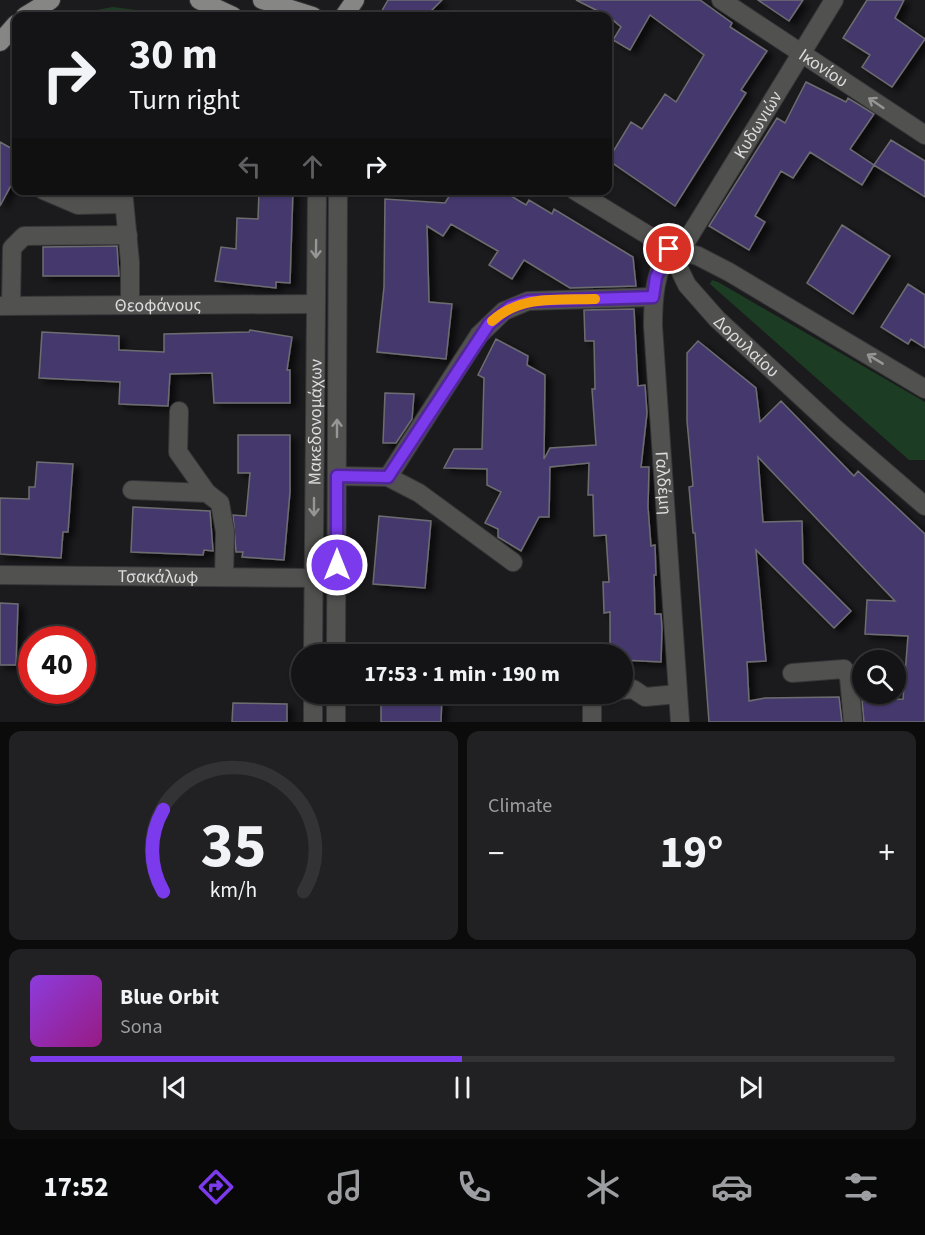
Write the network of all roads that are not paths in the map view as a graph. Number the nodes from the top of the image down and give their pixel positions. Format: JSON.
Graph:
{"nodes":[{"id":1,"x":51,"y":0,"type":"edge"},
{"id":2,"x":199,"y":0,"type":"edge"},
{"id":3,"x":262,"y":0,"type":"edge"},
{"id":4,"x":721,"y":0,"type":"edge"},
{"id":5,"x":834,"y":0,"type":"edge"},
{"id":6,"x":32,"y":12,"type":"edge"},
{"id":7,"x":224,"y":12,"type":"edge"},
{"id":8,"x":300,"y":12,"type":"edge"},
{"id":9,"x":12,"y":28,"type":"edge"},
{"id":10,"x":0,"y":41,"type":"edge"},
{"id":11,"x":801,"y":53,"type":"junction"},
{"id":12,"x":925,"y":135,"type":"edge"},
{"id":13,"x":55,"y":195,"type":"edge"},
{"id":14,"x":317,"y":195,"type":"edge"},
{"id":15,"x":338,"y":195,"type":"edge"},
{"id":16,"x":583,"y":195,"type":"edge"},
{"id":17,"x":124,"y":197,"type":"edge"},
{"id":18,"x":128,"y":235,"type":"junction"},
{"id":19,"x":675,"y":249,"type":"junction"},
{"id":20,"x":653,"y":297,"type":"junction"},
{"id":21,"x":315,"y":304,"type":"junction"},
{"id":22,"x":130,"y":305,"type":"junction"},
{"id":23,"x":5,"y":306,"type":"edge"},
{"id":24,"x":925,"y":389,"type":"edge"},
{"id":25,"x":179,"y":411,"type":"dead end"},
{"id":26,"x":337,"y":476,"type":"junction"},
{"id":27,"x":388,"y":477,"type":"junction"},
{"id":28,"x":132,"y":490,"type":"dead end"},
{"id":29,"x":207,"y":493,"type":"junction"},
{"id":30,"x":925,"y":506,"type":"edge"},
{"id":31,"x":513,"y":562,"type":"dead end"},
{"id":32,"x":0,"y":575,"type":"edge"},
{"id":33,"x":224,"y":577,"type":"junction"},
{"id":34,"x":314,"y":578,"type":"junction"},
{"id":35,"x":313,"y":644,"type":"edge"},
{"id":36,"x":336,"y":644,"type":"edge"},
{"id":37,"x":792,"y":673,"type":"dead end"},
{"id":38,"x":633,"y":689,"type":"edge"},
{"id":39,"x":678,"y":694,"type":"junction"},
{"id":40,"x":313,"y":704,"type":"edge"},
{"id":41,"x":336,"y":704,"type":"edge"},
{"id":42,"x":592,"y":704,"type":"edge"},
{"id":43,"x":313,"y":722,"type":"edge"},
{"id":44,"x":336,"y":722,"type":"edge"},
{"id":45,"x":592,"y":722,"type":"edge"},
{"id":46,"x":680,"y":722,"type":"edge"},
{"id":47,"x":853,"y":722,"type":"edge"}],
"edges":[{"from":1,"to":6,"type":"main road"},
{"from":2,"to":7,"type":"main road"},
{"from":3,"to":8,"type":"main road"},
{"from":4,"to":11,"type":"street","name":"Ικονίου"},
{"from":5,"to":11,"type":"street","name":"Κυδωνιών"},
{"from":9,"to":10,"type":"main road"},
{"from":12,"to":11,"type":"street","name":"Ικονίου","one_way":true},
{"from":11,"to":19,"type":"street","name":"Κυδωνιών"},
{"from":13,"to":17,"type":"street"},
{"from":14,"to":21,"type":"street","name":"Μακεδονομάχων","one_way":true},
{"from":26,"to":15,"type":"street","name":"Μακεδονομάχων","one_way":true},
{"from":16,"to":19,"type":"street"},
{"from":17,"to":18,"type":"street"},
{"from":18,"to":22,"type":"street"},
{"from":18,"to":23,"type":"street"},
{"from":19,"to":20,"type":"street","name":"Γαλδέμη"},
{"from":24,"to":19,"type":"street","one_way":true},
{"from":19,"to":30,"type":"street","name":"Δορυλαίου"},
{"from":20,"to":27,"type":"street"},
{"from":20,"to":39,"type":"street","name":"Γαλδέμη"},
{"from":21,"to":22,"type":"street","name":"Θεοφάνους"},
{"from":21,"to":34,"type":"street","name":"Μακεδονομάχων","one_way":true},
{"from":22,"to":23,"type":"street","name":"Θεοφάνους"},
{"from":25,"to":29,"type":"street"},
{"from":26,"to":27,"type":"street"},
{"from":26,"to":36,"type":"street","name":"Μακεδονομάχων"},
{"from":27,"to":31,"type":"street"},
{"from":28,"to":29,"type":"street"},
{"from":29,"to":33,"type":"street"},
{"from":32,"to":33,"type":"street","name":"Τσακάλωφ"},
{"from":33,"to":34,"type":"street","name":"Τσακάλωφ"},
{"from":34,"to":35,"type":"street","name":"Μακεδονομάχων"},
{"from":37,"to":47,"type":"street"},
{"from":38,"to":39,"type":"street"},
{"from":39,"to":46,"type":"street","name":"Γαλδέμη"},
{"from":40,"to":43,"type":"street"},
{"from":41,"to":44,"type":"street"},
{"from":42,"to":45,"type":"street"}]}
